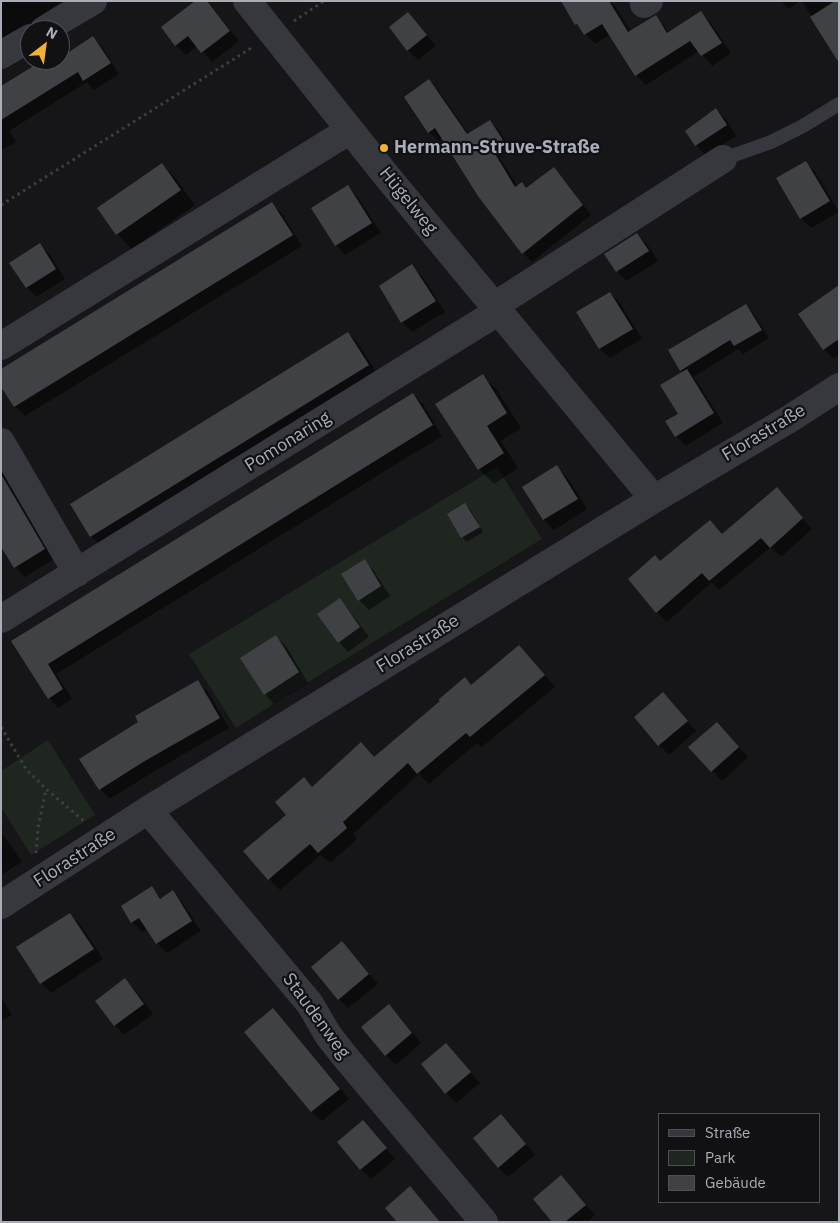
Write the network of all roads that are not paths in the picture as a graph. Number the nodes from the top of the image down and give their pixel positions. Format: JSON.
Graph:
{"nodes":[{"id":1,"x":93,"y":1,"type":"edge"},
{"id":2,"x":247,"y":1,"type":"edge"},
{"id":3,"x":61,"y":20,"type":"edge"},
{"id":4,"x":20,"y":44,"type":"edge"},
{"id":5,"x":1,"y":55,"type":"edge"},
{"id":6,"x":839,"y":104,"type":"edge"},
{"id":7,"x":350,"y":130,"type":"junction"},
{"id":8,"x":723,"y":159,"type":"joint"},
{"id":9,"x":497,"y":308,"type":"junction"},
{"id":10,"x":1,"y":346,"type":"edge"},
{"id":11,"x":839,"y":388,"type":"edge"},
{"id":12,"x":1,"y":442,"type":"edge"},
{"id":13,"x":654,"y":499,"type":"junction"},
{"id":14,"x":77,"y":573,"type":"junction"},
{"id":15,"x":1,"y":619,"type":"edge"},
{"id":16,"x":148,"y":810,"type":"junction"},
{"id":17,"x":1,"y":905,"type":"edge"},
{"id":18,"x":484,"y":1222,"type":"edge"}],
"edges":[{"from":1,"to":3,"type":"street"},
{"from":2,"to":7,"type":"street","name":"Hügelweg"},
{"from":4,"to":5,"type":"street"},
{"from":6,"to":8,"type":"lane"},
{"from":7,"to":9,"type":"street","name":"Hügelweg"},
{"from":7,"to":10,"type":"street"},
{"from":8,"to":9,"type":"street"},
{"from":9,"to":13,"type":"street","name":"Hügelweg"},
{"from":9,"to":14,"type":"street","name":"Pomonaring"},
{"from":11,"to":13,"type":"street","name":"Florastraße"},
{"from":12,"to":14,"type":"street"},
{"from":13,"to":16,"type":"street","name":"Florastraße"},
{"from":14,"to":15,"type":"street","name":"Pomonaring"},
{"from":16,"to":17,"type":"street","name":"Florastraße"},
{"from":16,"to":18,"type":"street","name":"Staudenweg"}]}
